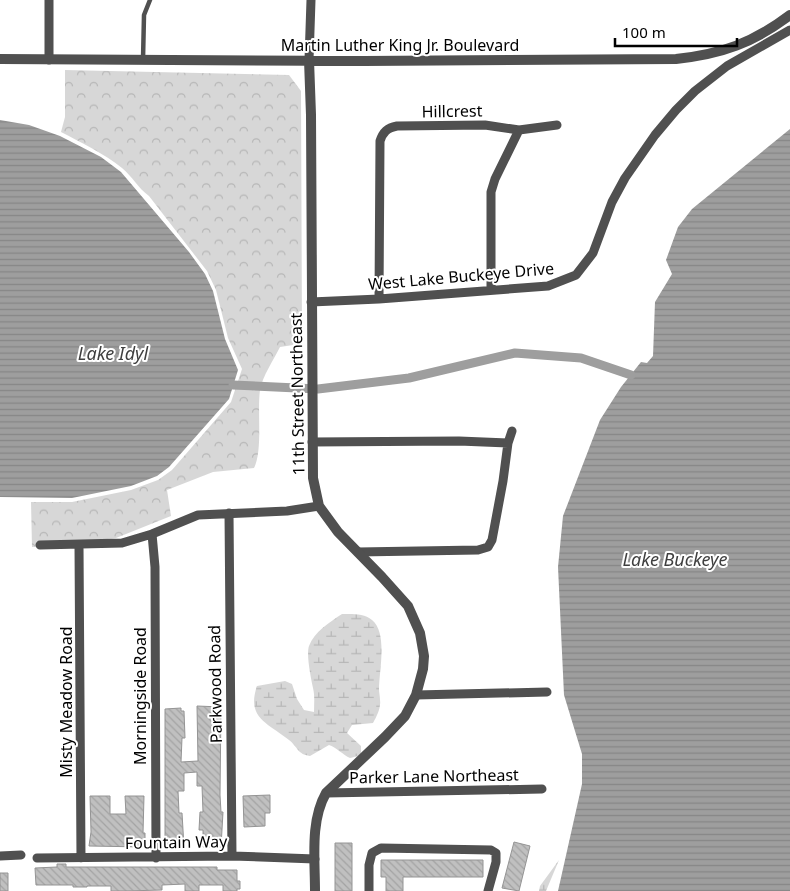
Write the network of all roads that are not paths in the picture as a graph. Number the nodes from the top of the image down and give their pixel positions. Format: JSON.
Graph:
{"nodes":[{"id":1,"x":49,"y":0,"type":"edge"},
{"id":2,"x":150,"y":0,"type":"edge"},
{"id":3,"x":311,"y":0,"type":"edge"},
{"id":4,"x":790,"y":15,"type":"edge"},
{"id":5,"x":790,"y":30,"type":"edge"},
{"id":6,"x":0,"y":59,"type":"edge"},
{"id":7,"x":49,"y":60,"type":"junction"},
{"id":8,"x":143,"y":60,"type":"junction"},
{"id":9,"x":309,"y":60,"type":"junction"},
{"id":10,"x":557,"y":125,"type":"dead end"},
{"id":11,"x":519,"y":130,"type":"junction"},
{"id":12,"x":491,"y":290,"type":"junction"},
{"id":13,"x":379,"y":298,"type":"junction"},
{"id":14,"x":311,"y":302,"type":"junction"},
{"id":15,"x":512,"y":431,"type":"dead end"},
{"id":16,"x":312,"y":442,"type":"junction"},
{"id":17,"x":508,"y":443,"type":"junction"},
{"id":18,"x":320,"y":506,"type":"junction"},
{"id":19,"x":229,"y":513,"type":"junction"},
{"id":20,"x":152,"y":534,"type":"junction"},
{"id":21,"x":40,"y":545,"type":"dead end"},
{"id":22,"x":79,"y":545,"type":"junction"},
{"id":23,"x":358,"y":552,"type":"junction"},
{"id":24,"x":548,"y":692,"type":"dead end"},
{"id":25,"x":416,"y":695,"type":"junction"},
{"id":26,"x":542,"y":789,"type":"dead end"},
{"id":27,"x":326,"y":793,"type":"junction"},
{"id":28,"x":21,"y":855,"type":"dead end"},
{"id":29,"x":0,"y":856,"type":"edge"},
{"id":30,"x":232,"y":856,"type":"junction"},
{"id":31,"x":37,"y":858,"type":"dead end"},
{"id":32,"x":82,"y":858,"type":"junction"},
{"id":33,"x":156,"y":858,"type":"junction"},
{"id":34,"x":315,"y":858,"type":"junction"},
{"id":35,"x":315,"y":891,"type":"edge"},
{"id":36,"x":369,"y":891,"type":"edge"},
{"id":37,"x":488,"y":891,"type":"edge"}],
"edges":[{"from":1,"to":7,"type":"street"},
{"from":2,"to":8,"type":"lane"},
{"from":3,"to":9,"type":"street","name":"11th Street Northeast"},
{"from":4,"to":9,"type":"street","name":"Martin Luther King Jr. Boulevard"},
{"from":5,"to":12,"type":"street","name":"West Lake Buckeye Drive"},
{"from":6,"to":7,"type":"street","name":"Martin Luther King Jr. Boulevard"},
{"from":7,"to":8,"type":"street","name":"Martin Luther King Jr. Boulevard"},
{"from":8,"to":9,"type":"street","name":"Martin Luther King Jr. Boulevard"},
{"from":9,"to":14,"type":"street","name":"11th Street Northeast"},
{"from":10,"to":11,"type":"street","name":"Hillcrest"},
{"from":11,"to":12,"type":"street"},
{"from":11,"to":13,"type":"street","name":"Hillcrest"},
{"from":12,"to":13,"type":"street","name":"West Lake Buckeye Drive"},
{"from":13,"to":14,"type":"street","name":"West Lake Buckeye Drive"},
{"from":14,"to":16,"type":"street","name":"11th Street Northeast"},
{"from":15,"to":17,"type":"street"},
{"from":16,"to":17,"type":"street"},
{"from":16,"to":18,"type":"street","name":"11th Street Northeast"},
{"from":17,"to":23,"type":"street"},
{"from":18,"to":19,"type":"street"},
{"from":18,"to":23,"type":"street","name":"11th Street Northeast"},
{"from":19,"to":20,"type":"street"},
{"from":19,"to":30,"type":"street","name":"Parkwood Road"},
{"from":20,"to":22,"type":"street"},
{"from":20,"to":33,"type":"street","name":"Morningside Road"},
{"from":21,"to":22,"type":"street"},
{"from":22,"to":32,"type":"street","name":"Misty Meadow Road"},
{"from":23,"to":25,"type":"street","name":"11th Street Northeast"},
{"from":24,"to":25,"type":"street"},
{"from":25,"to":27,"type":"street","name":"11th Street Northeast"},
{"from":26,"to":27,"type":"street","name":"Parker Lane Northeast"},
{"from":27,"to":34,"type":"street","name":"11th Street Northeast"},
{"from":28,"to":29,"type":"street"},
{"from":30,"to":33,"type":"street","name":"Fountain Way"},
{"from":30,"to":34,"type":"street","name":"Fountain Way"},
{"from":31,"to":32,"type":"street","name":"Fountain Way"},
{"from":32,"to":33,"type":"street","name":"Fountain Way"},
{"from":34,"to":35,"type":"street","name":"11th Street Northeast"},
{"from":36,"to":37,"type":"street"}]}
